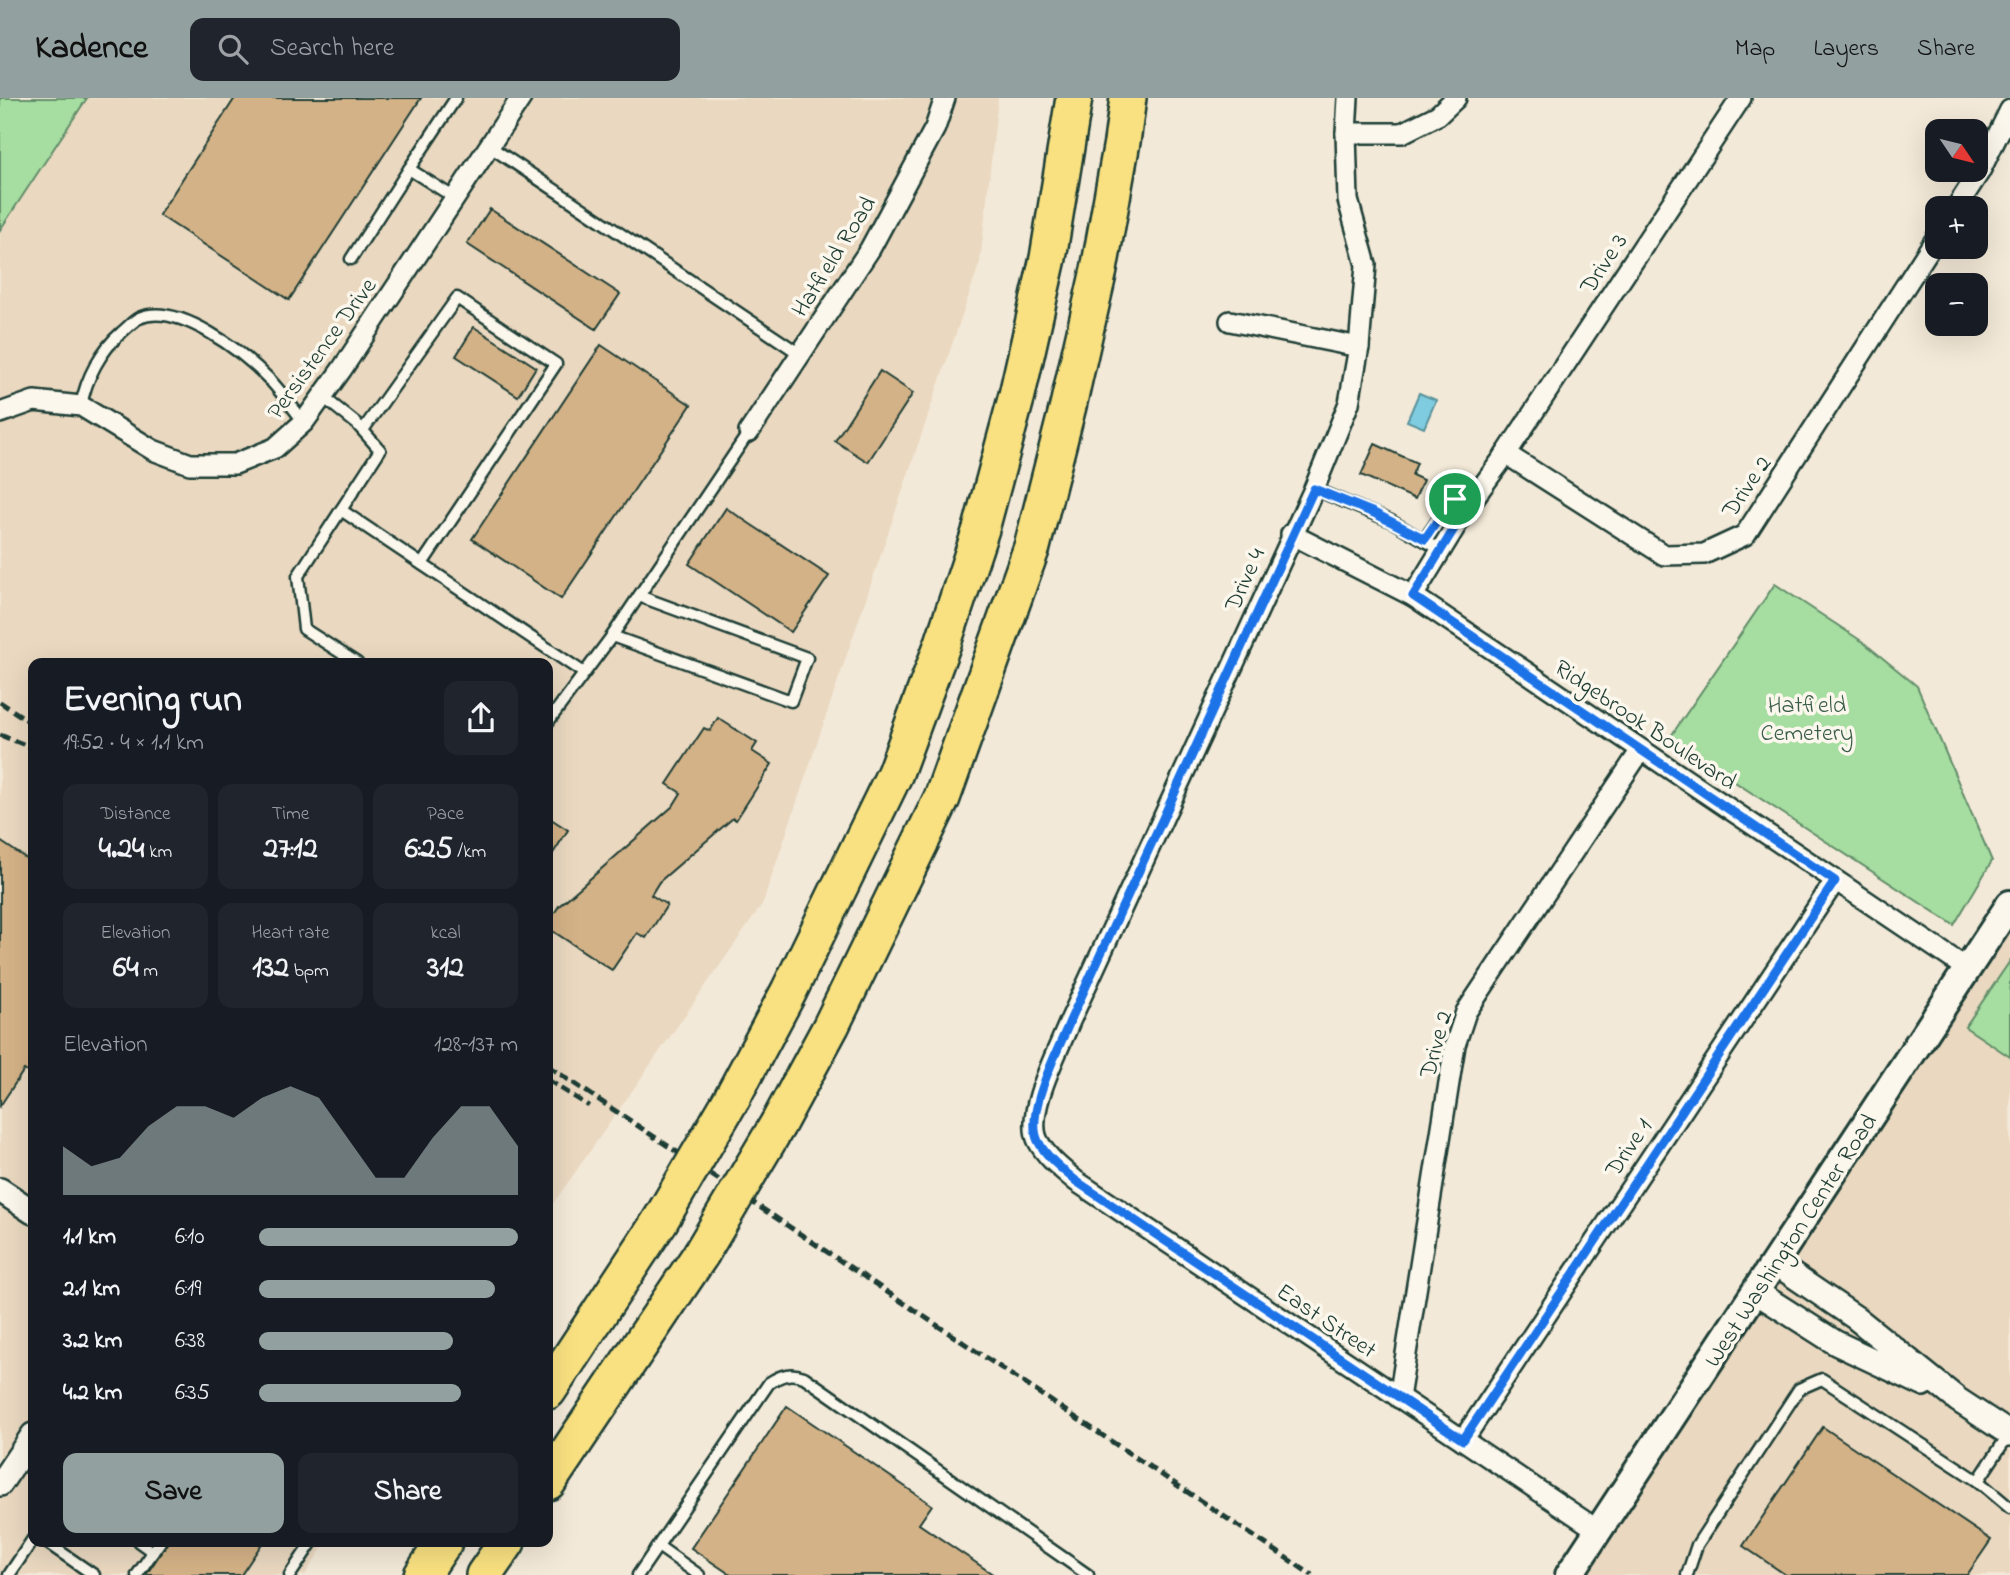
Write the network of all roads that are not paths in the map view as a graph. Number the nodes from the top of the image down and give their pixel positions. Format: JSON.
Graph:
{"nodes":[{"id":1,"x":456,"y":98,"type":"edge"},
{"id":2,"x":521,"y":98,"type":"edge"},
{"id":3,"x":945,"y":98,"type":"edge"},
{"id":4,"x":1074,"y":98,"type":"edge"},
{"id":5,"x":1128,"y":98,"type":"edge"},
{"id":6,"x":1348,"y":98,"type":"edge"},
{"id":7,"x":1456,"y":98,"type":"edge"},
{"id":8,"x":1741,"y":98,"type":"edge"},
{"id":9,"x":2010,"y":110,"type":"edge"},
{"id":10,"x":1346,"y":133,"type":"junction"},
{"id":11,"x":489,"y":146,"type":"junction"},
{"id":12,"x":409,"y":169,"type":"junction"},
{"id":13,"x":1964,"y":196,"type":"edge"},
{"id":14,"x":455,"y":198,"type":"junction"},
{"id":15,"x":1925,"y":256,"type":"edge"},
{"id":16,"x":351,"y":258,"type":"dead end"},
{"id":17,"x":1230,"y":321,"type":"dead end"},
{"id":18,"x":1359,"y":347,"type":"junction"},
{"id":19,"x":800,"y":354,"type":"junction"},
{"id":20,"x":322,"y":396,"type":"junction"},
{"id":21,"x":81,"y":406,"type":"junction"},
{"id":22,"x":0,"y":413,"type":"edge"},
{"id":23,"x":304,"y":422,"type":"junction"},
{"id":24,"x":363,"y":430,"type":"junction"},
{"id":25,"x":749,"y":432,"type":"joint"},
{"id":26,"x":1506,"y":454,"type":"junction"},
{"id":27,"x":1314,"y":489,"type":"junction"},
{"id":28,"x":341,"y":510,"type":"junction"},
{"id":29,"x":1291,"y":534,"type":"junction"},
{"id":30,"x":1433,"y":544,"type":"junction"},
{"id":31,"x":422,"y":564,"type":"junction"},
{"id":32,"x":639,"y":596,"type":"junction"},
{"id":33,"x":1413,"y":596,"type":"junction"},
{"id":34,"x":612,"y":636,"type":"junction"},
{"id":35,"x":349,"y":658,"type":"edge"},
{"id":36,"x":584,"y":673,"type":"junction"},
{"id":37,"x":553,"y":715,"type":"edge"},
{"id":38,"x":1641,"y":750,"type":"junction"},
{"id":39,"x":1835,"y":881,"type":"junction"},
{"id":40,"x":2010,"y":904,"type":"edge"},
{"id":41,"x":1966,"y":968,"type":"junction"},
{"id":42,"x":1037,"y":1139,"type":"joint"},
{"id":43,"x":0,"y":1190,"type":"edge"},
{"id":44,"x":28,"y":1209,"type":"edge"},
{"id":45,"x":1774,"y":1263,"type":"junction"},
{"id":46,"x":1756,"y":1293,"type":"junction"},
{"id":47,"x":553,"y":1383,"type":"edge"},
{"id":48,"x":1399,"y":1398,"type":"junction"},
{"id":49,"x":1958,"y":1400,"type":"junction"},
{"id":50,"x":2010,"y":1434,"type":"edge"},
{"id":51,"x":1463,"y":1440,"type":"junction"},
{"id":52,"x":25,"y":1464,"type":"edge"},
{"id":53,"x":553,"y":1475,"type":"edge"},
{"id":54,"x":1978,"y":1480,"type":"junction"},
{"id":55,"x":0,"y":1484,"type":"edge"},
{"id":56,"x":2010,"y":1508,"type":"edge"},
{"id":57,"x":1599,"y":1531,"type":"junction"},
{"id":58,"x":28,"y":1546,"type":"edge"},
{"id":59,"x":658,"y":1546,"type":"junction"},
{"id":60,"x":53,"y":1547,"type":"edge"},
{"id":61,"x":146,"y":1547,"type":"edge"},
{"id":62,"x":156,"y":1547,"type":"edge"},
{"id":63,"x":309,"y":1547,"type":"edge"},
{"id":64,"x":441,"y":1547,"type":"edge"},
{"id":65,"x":504,"y":1547,"type":"edge"},
{"id":66,"x":153,"y":1552,"type":"junction"},
{"id":67,"x":9,"y":1575,"type":"edge"},
{"id":68,"x":94,"y":1575,"type":"edge"},
{"id":69,"x":137,"y":1575,"type":"edge"},
{"id":70,"x":290,"y":1575,"type":"edge"},
{"id":71,"x":422,"y":1575,"type":"edge"},
{"id":72,"x":484,"y":1575,"type":"edge"},
{"id":73,"x":638,"y":1575,"type":"edge"},
{"id":74,"x":699,"y":1575,"type":"edge"},
{"id":75,"x":1088,"y":1575,"type":"edge"},
{"id":76,"x":1569,"y":1575,"type":"edge"},
{"id":77,"x":1687,"y":1575,"type":"edge"}],
"edges":[{"from":1,"to":12,"type":"lane"},
{"from":2,"to":11,"type":"street","name":"Persistence Drive"},
{"from":3,"to":19,"type":"street","name":"Hatfield Road"},
{"from":4,"to":47,"type":"highway","bridge":true},
{"from":5,"to":53,"type":"highway","bridge":true},
{"from":6,"to":10,"type":"street","name":"Drive 4"},
{"from":7,"to":10,"type":"street"},
{"from":8,"to":26,"type":"street","name":"Drive 3"},
{"from":9,"to":13,"type":"street"},
{"from":10,"to":18,"type":"street","name":"Drive 4"},
{"from":11,"to":14,"type":"street","name":"Persistence Drive"},
{"from":11,"to":19,"type":"lane"},
{"from":12,"to":14,"type":"lane"},
{"from":12,"to":16,"type":"lane"},
{"from":14,"to":20,"type":"street","name":"Persistence Drive"},
{"from":15,"to":26,"type":"street","name":"Drive 2"},
{"from":17,"to":18,"type":"street"},
{"from":18,"to":27,"type":"street","name":"Drive 4"},
{"from":19,"to":25,"type":"street","name":"Hatfield Road"},
{"from":20,"to":23,"type":"street","name":"Persistence Drive"},
{"from":20,"to":24,"type":"lane"},
{"from":21,"to":22,"type":"street","name":"Persistence Drive"},
{"from":21,"to":23,"type":"street","name":"Persistence Drive"},
{"from":21,"to":23,"type":"lane"},
{"from":24,"to":28,"type":"lane"},
{"from":24,"to":31,"type":"lane"},
{"from":25,"to":32,"type":"lane"},
{"from":26,"to":30,"type":"street","name":"Drive 3"},
{"from":27,"to":29,"type":"street","name":"Drive 4"},
{"from":27,"to":30,"type":"lane"},
{"from":28,"to":31,"type":"lane"},
{"from":28,"to":35,"type":"lane"},
{"from":29,"to":33,"type":"street","name":"Ridgebrook Boulevard"},
{"from":29,"to":42,"type":"street","name":"Drive 4"},
{"from":30,"to":33,"type":"street","name":"Drive 3"},
{"from":31,"to":36,"type":"lane"},
{"from":32,"to":34,"type":"lane"},
{"from":32,"to":34,"type":"lane"},
{"from":33,"to":38,"type":"street","name":"Ridgebrook Boulevard"},
{"from":34,"to":36,"type":"lane"},
{"from":36,"to":37,"type":"lane"},
{"from":38,"to":39,"type":"street","name":"Ridgebrook Boulevard"},
{"from":38,"to":48,"type":"street","name":"Drive 2"},
{"from":39,"to":41,"type":"street","name":"Ridgebrook Boulevard"},
{"from":39,"to":51,"type":"street","name":"Drive 1"},
{"from":40,"to":41,"type":"main road","name":"West Washington Center Road"},
{"from":41,"to":45,"type":"main road","name":"West Washington Center Road"},
{"from":42,"to":48,"type":"street","name":"East Street"},
{"from":43,"to":44,"type":"street"},
{"from":45,"to":46,"type":"main road","name":"West Washington Center Road"},
{"from":45,"to":49,"type":"street"},
{"from":46,"to":49,"type":"street"},
{"from":46,"to":57,"type":"main road","name":"West Washington Center Road"},
{"from":48,"to":51,"type":"street","name":"East Street"},
{"from":49,"to":50,"type":"street"},
{"from":50,"to":54,"type":"lane"},
{"from":51,"to":57,"type":"street","name":"East Street"},
{"from":52,"to":55,"type":"street"},
{"from":54,"to":56,"type":"lane"},
{"from":54,"to":77,"type":"lane"},
{"from":57,"to":76,"type":"main road","name":"West Washington Center Road"},
{"from":58,"to":67,"type":"lane"},
{"from":59,"to":73,"type":"lane"},
{"from":59,"to":74,"type":"lane"},
{"from":59,"to":75,"type":"lane"},
{"from":60,"to":68,"type":"lane"},
{"from":61,"to":66,"type":"lane"},
{"from":62,"to":66,"type":"lane"},
{"from":63,"to":70,"type":"lane"},
{"from":64,"to":71,"type":"highway"},
{"from":65,"to":72,"type":"highway"},
{"from":66,"to":69,"type":"lane"}]}
